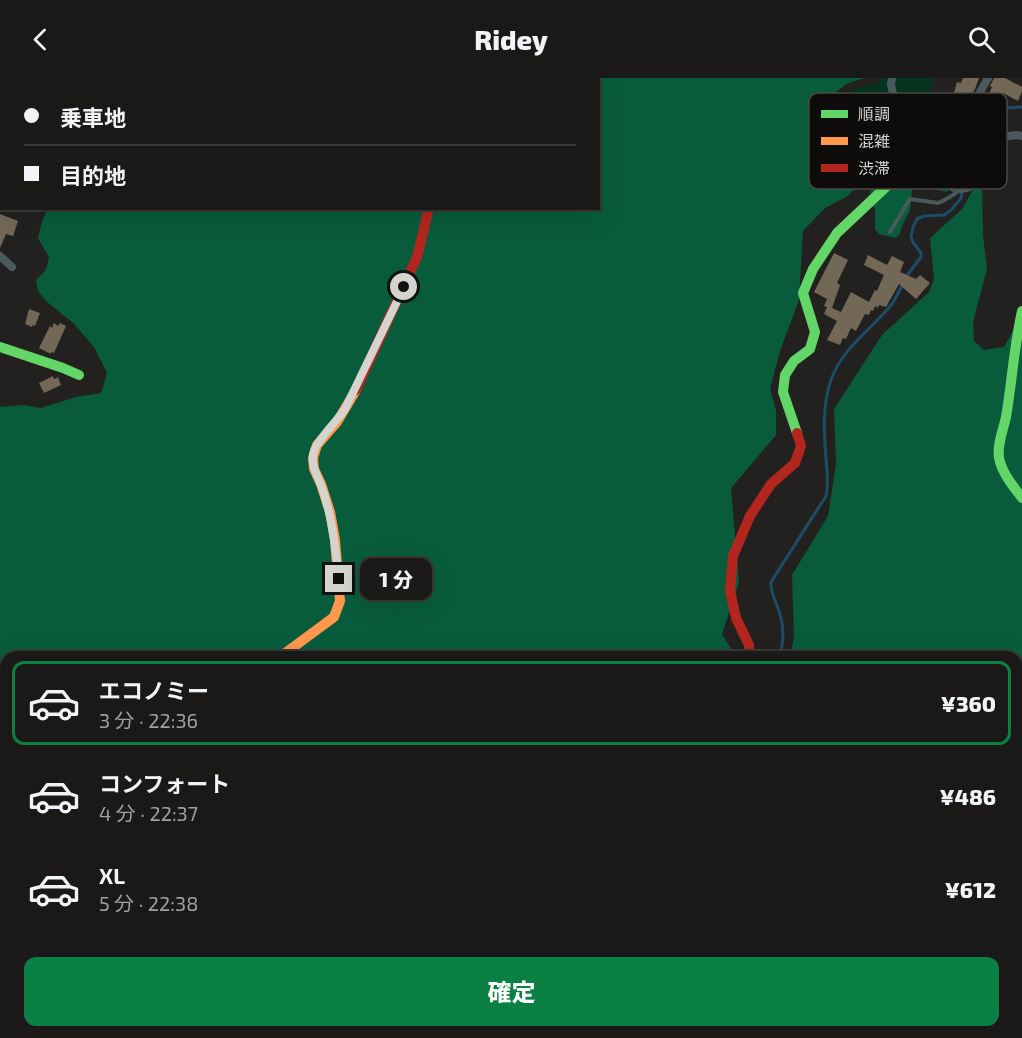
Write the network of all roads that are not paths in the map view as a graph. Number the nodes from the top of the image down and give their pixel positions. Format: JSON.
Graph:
{"nodes":[{"id":1,"x":892,"y":78,"type":"edge"},
{"id":2,"x":988,"y":78,"type":"edge"},
{"id":3,"x":893,"y":93,"type":"edge"},
{"id":4,"x":980,"y":93,"type":"edge"},
{"id":5,"x":1007,"y":136,"type":"edge"},
{"id":6,"x":1022,"y":136,"type":"edge"},
{"id":7,"x":883,"y":189,"type":"edge"},
{"id":8,"x":959,"y":189,"type":"edge"},
{"id":9,"x":962,"y":190,"type":"joint"},
{"id":10,"x":429,"y":210,"type":"edge"},
{"id":11,"x":890,"y":232,"type":"dead end"},
{"id":12,"x":0,"y":256,"type":"edge"},
{"id":13,"x":12,"y":267,"type":"dead end"},
{"id":14,"x":1022,"y":311,"type":"edge"},
{"id":15,"x":0,"y":347,"type":"edge"},
{"id":16,"x":79,"y":375,"type":"dead end"},
{"id":17,"x":1022,"y":498,"type":"edge"},
{"id":18,"x":288,"y":651,"type":"edge"},
{"id":19,"x":750,"y":651,"type":"edge"}],
"edges":[{"from":1,"to":3,"type":"street"},
{"from":2,"to":4,"type":"street"},
{"from":5,"to":6,"type":"street"},
{"from":7,"to":19,"type":"street"},
{"from":8,"to":9,"type":"street"},
{"from":9,"to":11,"type":"lane"},
{"from":10,"to":18,"type":"street"},
{"from":12,"to":13,"type":"street"},
{"from":14,"to":17,"type":"street"},
{"from":15,"to":16,"type":"street"}]}
